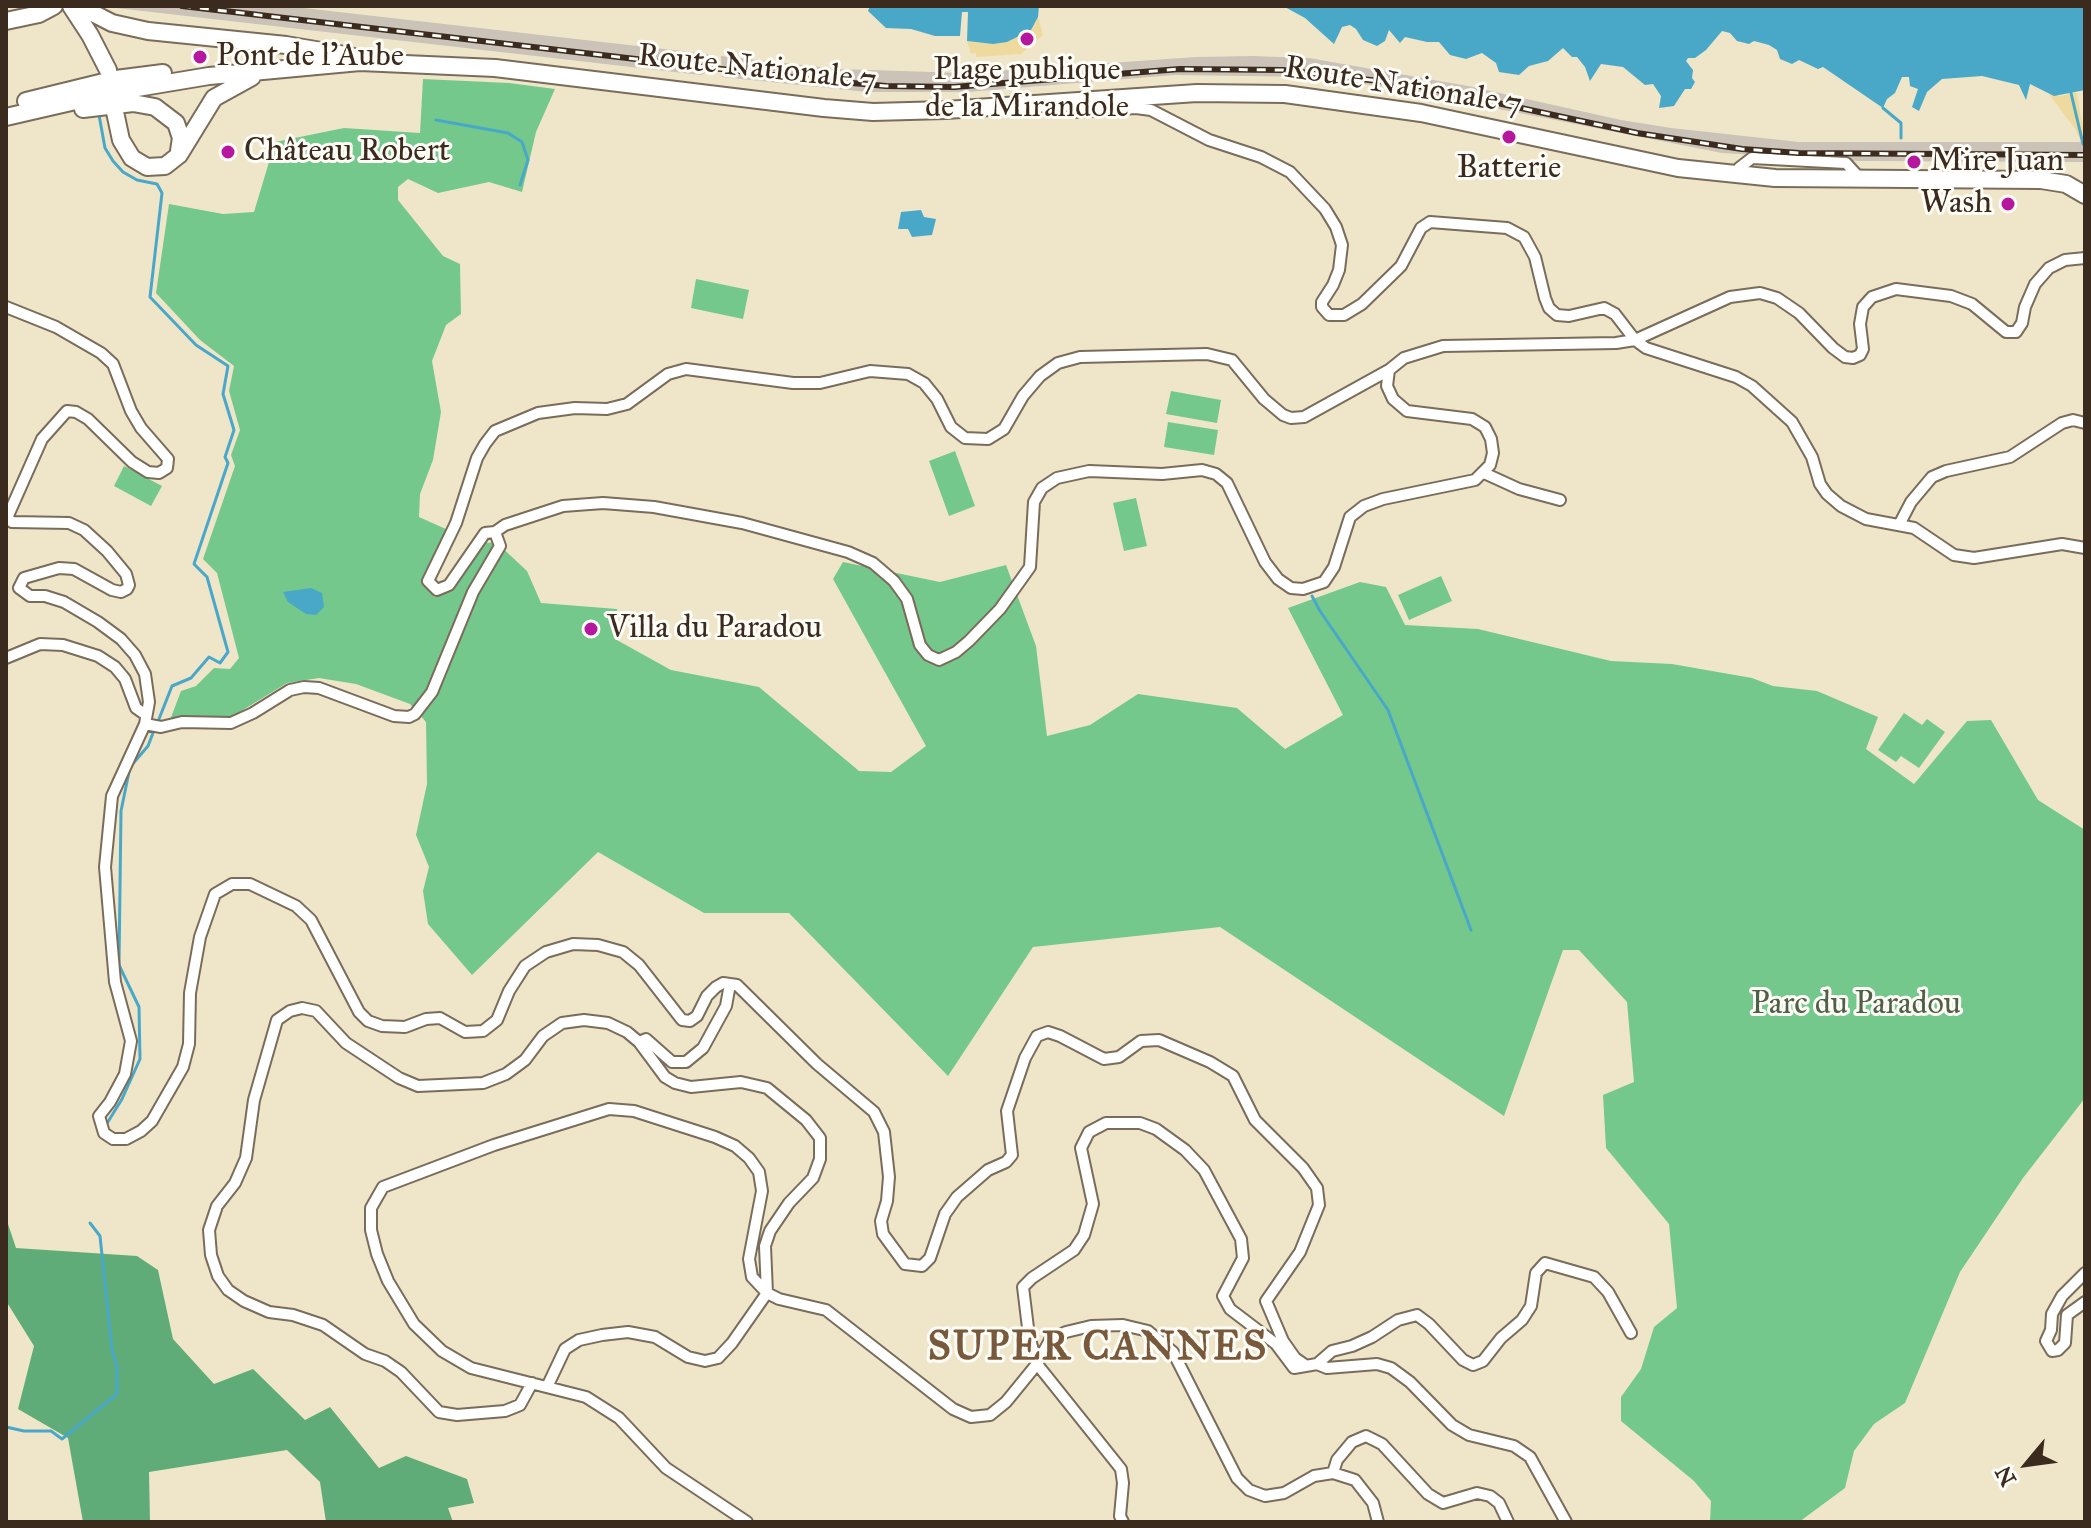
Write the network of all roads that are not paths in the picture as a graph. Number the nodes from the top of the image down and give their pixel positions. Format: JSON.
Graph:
{"nodes":[{"id":1,"x":71,"y":6,"type":"edge"},
{"id":2,"x":52,"y":7,"type":"edge"},
{"id":3,"x":85,"y":8,"type":"edge"},
{"id":4,"x":6,"y":21,"type":"edge"},
{"id":5,"x":353,"y":56,"type":"junction"},
{"id":6,"x":420,"y":60,"type":"junction"},
{"id":7,"x":265,"y":72,"type":"junction"},
{"id":8,"x":1068,"y":101,"type":"junction"},
{"id":9,"x":6,"y":106,"type":"edge"},
{"id":10,"x":115,"y":112,"type":"dead end"},
{"id":11,"x":6,"y":118,"type":"edge"},
{"id":12,"x":179,"y":155,"type":"junction"},
{"id":13,"x":2085,"y":179,"type":"edge"},
{"id":14,"x":2085,"y":185,"type":"edge"},
{"id":15,"x":2085,"y":195,"type":"edge"},
{"id":16,"x":2085,"y":258,"type":"edge"},
{"id":17,"x":6,"y":307,"type":"edge"},
{"id":18,"x":1635,"y":340,"type":"junction"},
{"id":19,"x":1389,"y":370,"type":"junction"},
{"id":20,"x":2085,"y":423,"type":"edge"},
{"id":21,"x":1484,"y":473,"type":"junction"},
{"id":22,"x":1560,"y":500,"type":"dead end"},
{"id":23,"x":6,"y":518,"type":"edge"},
{"id":24,"x":1899,"y":525,"type":"junction"},
{"id":25,"x":495,"y":532,"type":"junction"},
{"id":26,"x":2085,"y":548,"type":"edge"},
{"id":27,"x":6,"y":658,"type":"edge"},
{"id":28,"x":145,"y":720,"type":"junction"},
{"id":29,"x":730,"y":984,"type":"junction"},
{"id":30,"x":639,"y":1042,"type":"junction"},
{"id":31,"x":2085,"y":1273,"type":"edge"},
{"id":32,"x":767,"y":1293,"type":"junction"},
{"id":33,"x":2085,"y":1302,"type":"edge"},
{"id":34,"x":1631,"y":1333,"type":"dead end"},
{"id":35,"x":1037,"y":1364,"type":"junction"},
{"id":36,"x":1317,"y":1364,"type":"junction"},
{"id":37,"x":1305,"y":1365,"type":"junction"},
{"id":38,"x":532,"y":1383,"type":"junction"},
{"id":39,"x":547,"y":1387,"type":"junction"},
{"id":40,"x":1333,"y":1473,"type":"junction"},
{"id":41,"x":747,"y":1522,"type":"edge"},
{"id":42,"x":1123,"y":1522,"type":"edge"},
{"id":43,"x":1378,"y":1522,"type":"edge"},
{"id":44,"x":1508,"y":1522,"type":"edge"},
{"id":45,"x":1566,"y":1522,"type":"edge"}],
"edges":[{"from":1,"to":3,"type":"main road"},
{"from":2,"to":4,"type":"main road"},
{"from":3,"to":5,"type":"main road"},
{"from":5,"to":6,"type":"main road","name":"Route Nationale 7"},
{"from":5,"to":9,"type":"main road"},
{"from":6,"to":7,"type":"main road"},
{"from":6,"to":8,"type":"main road","name":"Route Nationale 7"},
{"from":6,"to":13,"type":"main road","name":"Route Nationale 7"},
{"from":7,"to":11,"type":"main road"},
{"from":7,"to":12,"type":"main road"},
{"from":8,"to":15,"type":"main road","name":"Route Nationale 7"},
{"from":8,"to":18,"type":"street"},
{"from":10,"to":12,"type":"main road"},
{"from":11,"to":12,"type":"main road"},
{"from":14,"to":15,"type":"main road"},
{"from":16,"to":18,"type":"street"},
{"from":17,"to":23,"type":"street"},
{"from":18,"to":19,"type":"street"},
{"from":18,"to":24,"type":"street"},
{"from":19,"to":21,"type":"street"},
{"from":19,"to":25,"type":"street"},
{"from":20,"to":24,"type":"street"},
{"from":21,"to":22,"type":"street"},
{"from":21,"to":25,"type":"street"},
{"from":23,"to":28,"type":"street"},
{"from":24,"to":26,"type":"street"},
{"from":25,"to":28,"type":"street"},
{"from":27,"to":28,"type":"street"},
{"from":28,"to":29,"type":"street"},
{"from":29,"to":30,"type":"street"},
{"from":29,"to":37,"type":"street"},
{"from":30,"to":32,"type":"street"},
{"from":30,"to":38,"type":"street"},
{"from":31,"to":33,"type":"street"},
{"from":32,"to":35,"type":"street"},
{"from":32,"to":38,"type":"street"},
{"from":32,"to":39,"type":"street"},
{"from":34,"to":36,"type":"street"},
{"from":35,"to":37,"type":"street"},
{"from":35,"to":40,"type":"street"},
{"from":35,"to":42,"type":"street"},
{"from":36,"to":37,"type":"street"},
{"from":36,"to":45,"type":"street"},
{"from":38,"to":39,"type":"street"},
{"from":39,"to":41,"type":"street"},
{"from":40,"to":43,"type":"street"},
{"from":40,"to":44,"type":"street"}]}
